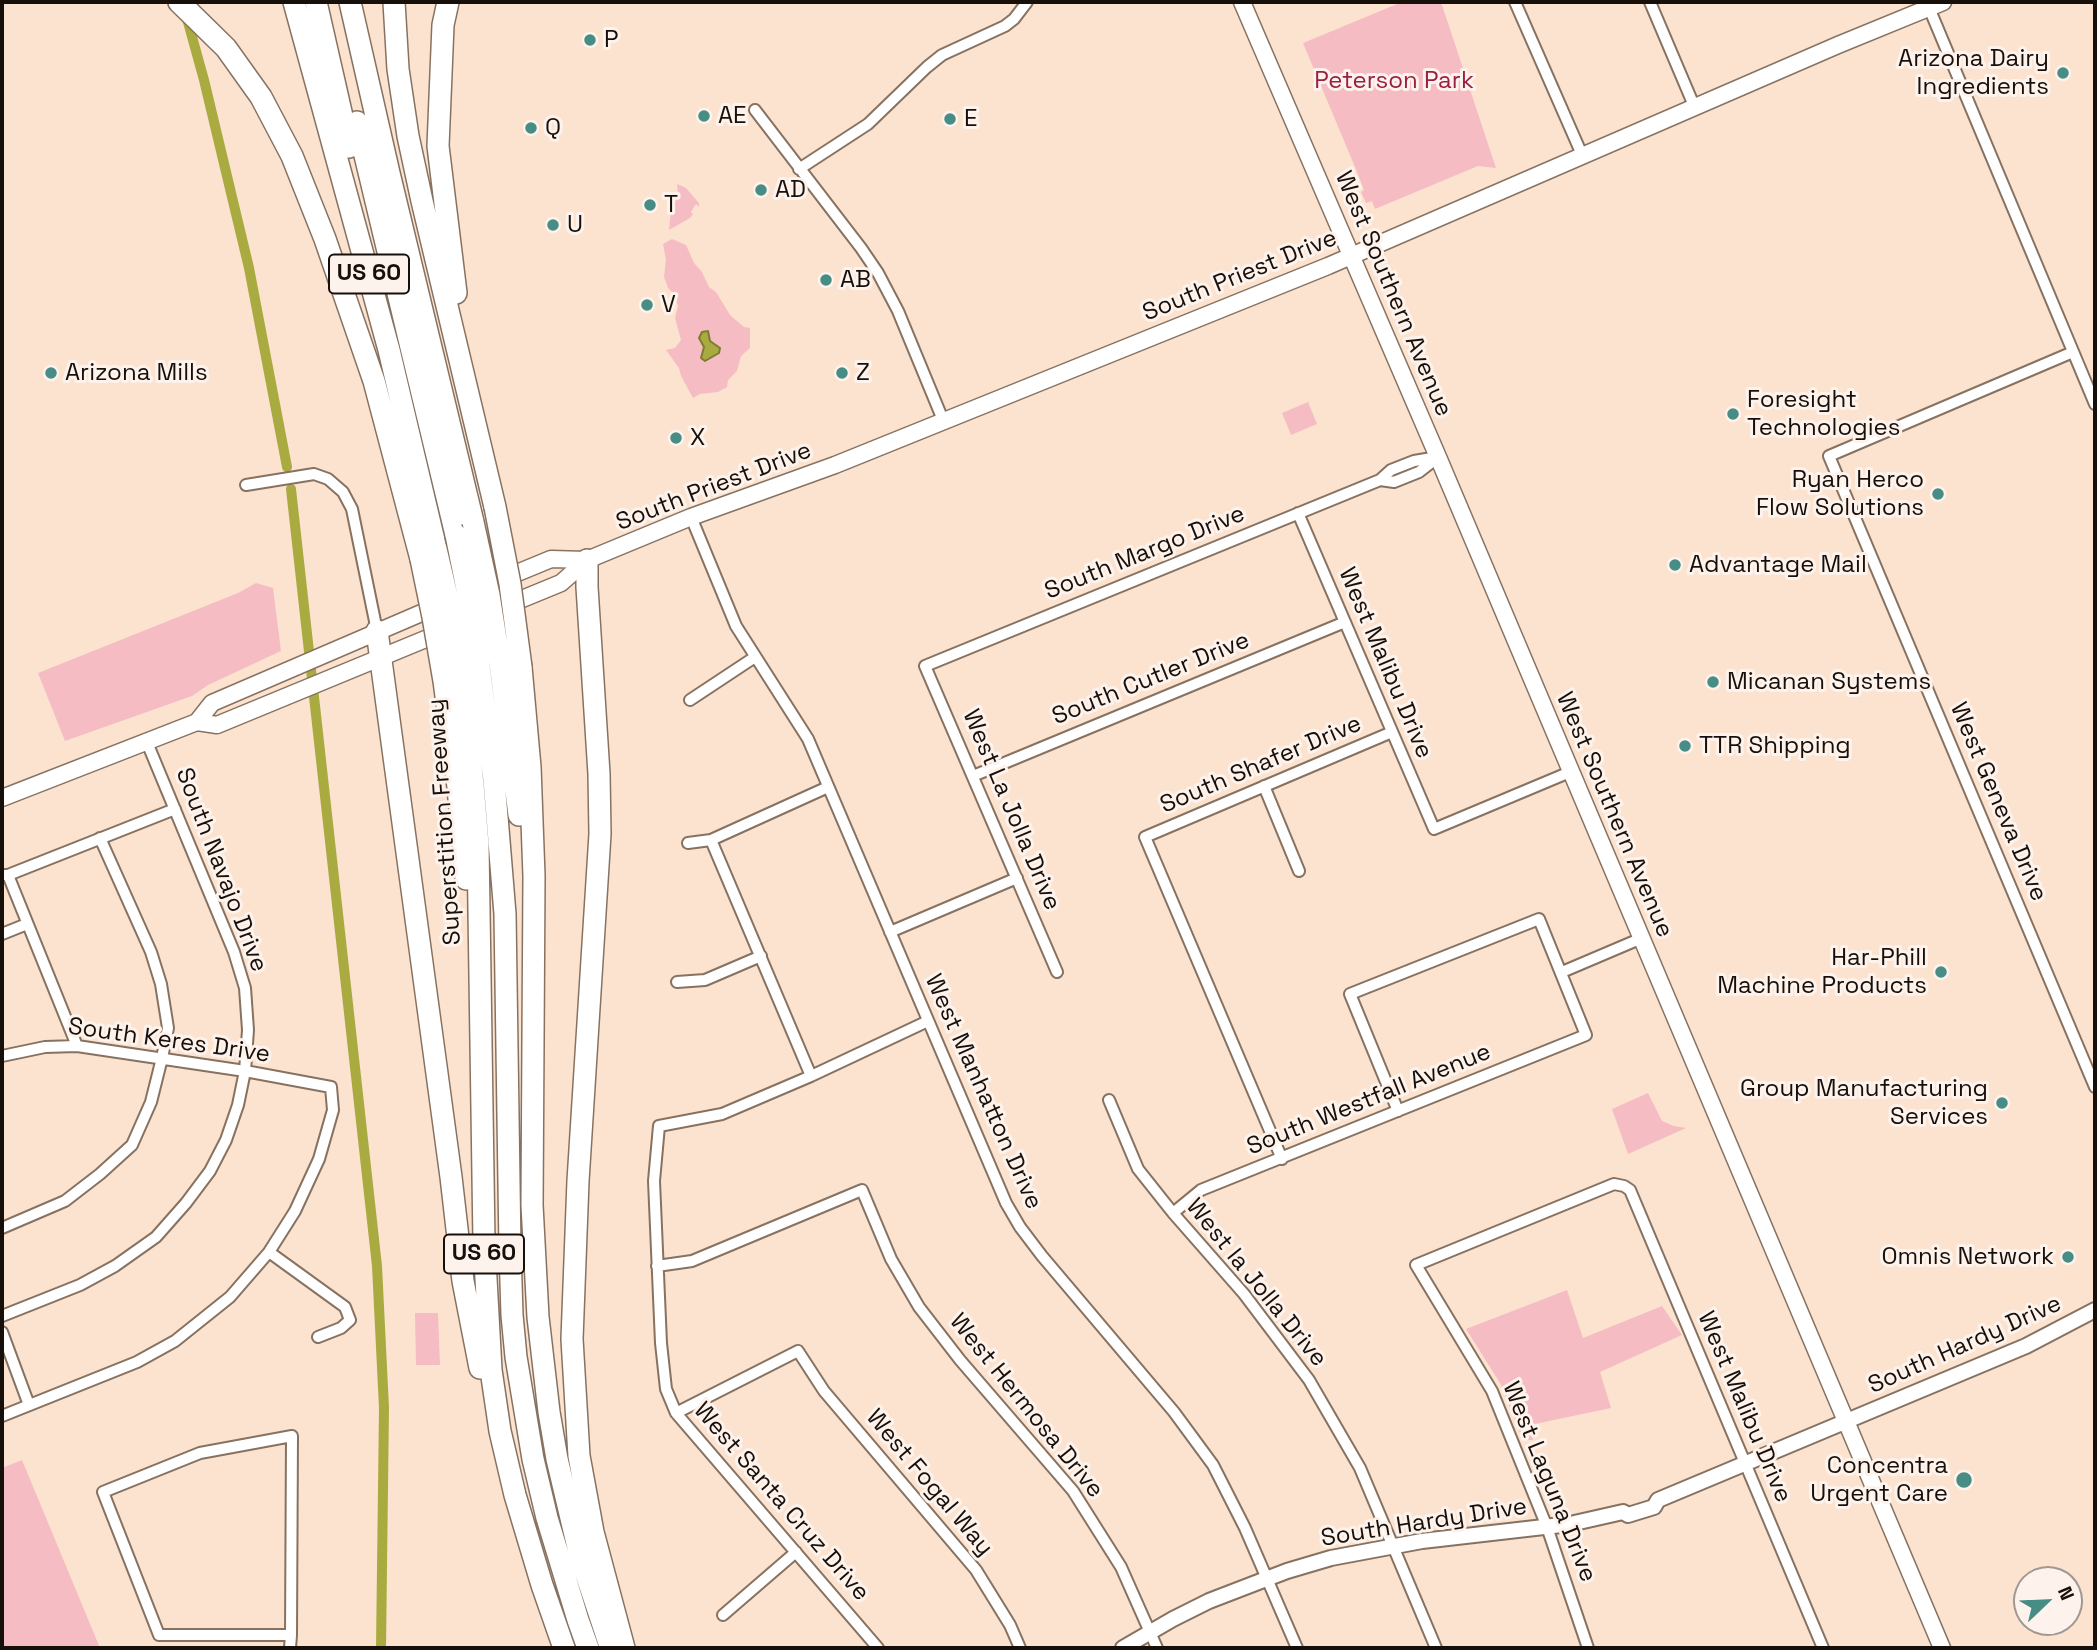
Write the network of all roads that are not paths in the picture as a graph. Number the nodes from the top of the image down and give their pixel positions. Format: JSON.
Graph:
{"nodes":[{"id":1,"x":179,"y":2,"type":"edge"},
{"id":2,"x":294,"y":2,"type":"edge"},
{"id":3,"x":316,"y":2,"type":"edge"},
{"id":4,"x":330,"y":2,"type":"edge"},
{"id":5,"x":350,"y":2,"type":"edge"},
{"id":6,"x":394,"y":2,"type":"edge"},
{"id":7,"x":448,"y":2,"type":"edge"},
{"id":8,"x":1027,"y":2,"type":"edge"},
{"id":9,"x":1242,"y":2,"type":"edge"},
{"id":10,"x":1516,"y":2,"type":"edge"},
{"id":11,"x":1650,"y":2,"type":"edge"},
{"id":12,"x":1933,"y":4,"type":"edge"},
{"id":13,"x":1695,"y":108,"type":"junction"},
{"id":14,"x":755,"y":110,"type":"dead end"},
{"id":15,"x":1583,"y":157,"type":"junction"},
{"id":16,"x":799,"y":169,"type":"junction"},
{"id":17,"x":1352,"y":256,"type":"junction"},
{"id":18,"x":2073,"y":352,"type":"junction"},
{"id":19,"x":2095,"y":404,"type":"edge"},
{"id":20,"x":472,"y":409,"type":"junction"},
{"id":21,"x":943,"y":420,"type":"junction"},
{"id":22,"x":1438,"y":457,"type":"junction"},
{"id":23,"x":246,"y":485,"type":"dead end"},
{"id":24,"x":1298,"y":513,"type":"junction"},
{"id":25,"x":691,"y":517,"type":"junction"},
{"id":26,"x":428,"y":554,"type":"junction"},
{"id":27,"x":587,"y":560,"type":"junction"},
{"id":28,"x":1345,"y":622,"type":"junction"},
{"id":29,"x":377,"y":631,"type":"junction"},
{"id":30,"x":755,"y":657,"type":"junction"},
{"id":31,"x":380,"y":658,"type":"junction"},
{"id":32,"x":298,"y":665,"type":"junction"},
{"id":33,"x":925,"y":666,"type":"joint"},
{"id":34,"x":481,"y":674,"type":"junction"},
{"id":35,"x":301,"y":691,"type":"junction"},
{"id":36,"x":690,"y":700,"type":"dead end"},
{"id":37,"x":197,"y":722,"type":"junction"},
{"id":38,"x":1392,"y":732,"type":"junction"},
{"id":39,"x":146,"y":740,"type":"junction"},
{"id":40,"x":1570,"y":772,"type":"junction"},
{"id":41,"x":974,"y":776,"type":"junction"},
{"id":42,"x":1264,"y":786,"type":"junction"},
{"id":43,"x":828,"y":788,"type":"junction"},
{"id":44,"x":2,"y":797,"type":"edge"},
{"id":45,"x":175,"y":809,"type":"junction"},
{"id":46,"x":100,"y":838,"type":"junction"},
{"id":47,"x":712,"y":840,"type":"junction"},
{"id":48,"x":688,"y":843,"type":"dead end"},
{"id":49,"x":1299,"y":871,"type":"dead end"},
{"id":50,"x":5,"y":875,"type":"edge"},
{"id":51,"x":1017,"y":878,"type":"junction"},
{"id":52,"x":27,"y":924,"type":"junction"},
{"id":53,"x":890,"y":932,"type":"junction"},
{"id":54,"x":2,"y":934,"type":"edge"},
{"id":55,"x":1642,"y":938,"type":"junction"},
{"id":56,"x":761,"y":956,"type":"junction"},
{"id":57,"x":1057,"y":972,"type":"dead end"},
{"id":58,"x":1562,"y":972,"type":"junction"},
{"id":59,"x":677,"y":982,"type":"dead end"},
{"id":60,"x":928,"y":1021,"type":"junction"},
{"id":61,"x":76,"y":1046,"type":"junction"},
{"id":62,"x":3,"y":1054,"type":"edge"},
{"id":63,"x":162,"y":1058,"type":"junction"},
{"id":64,"x":245,"y":1071,"type":"junction"},
{"id":65,"x":811,"y":1076,"type":"junction"},
{"id":66,"x":2095,"y":1087,"type":"edge"},
{"id":67,"x":1109,"y":1100,"type":"dead end"},
{"id":68,"x":1398,"y":1111,"type":"junction"},
{"id":69,"x":1282,"y":1159,"type":"junction"},
{"id":70,"x":1172,"y":1213,"type":"junction"},
{"id":71,"x":2,"y":1228,"type":"edge"},
{"id":72,"x":268,"y":1252,"type":"junction"},
{"id":73,"x":1416,"y":1265,"type":"joint"},
{"id":74,"x":657,"y":1266,"type":"junction"},
{"id":75,"x":2095,"y":1310,"type":"edge"},
{"id":76,"x":2,"y":1316,"type":"edge"},
{"id":77,"x":2,"y":1332,"type":"edge"},
{"id":78,"x":318,"y":1337,"type":"dead end"},
{"id":79,"x":29,"y":1405,"type":"junction"},
{"id":80,"x":676,"y":1413,"type":"junction"},
{"id":81,"x":2,"y":1416,"type":"edge"},
{"id":82,"x":1847,"y":1422,"type":"junction"},
{"id":83,"x":1746,"y":1465,"type":"junction"},
{"id":84,"x":515,"y":1495,"type":"junction"},
{"id":85,"x":1547,"y":1527,"type":"junction"},
{"id":86,"x":1394,"y":1546,"type":"junction"},
{"id":87,"x":796,"y":1552,"type":"junction"},
{"id":88,"x":1267,"y":1578,"type":"junction"},
{"id":89,"x":723,"y":1615,"type":"dead end"},
{"id":90,"x":1150,"y":1632,"type":"junction"},
{"id":91,"x":291,"y":1636,"type":"junction"},
{"id":92,"x":290,"y":1648,"type":"edge"},
{"id":93,"x":564,"y":1648,"type":"edge"},
{"id":94,"x":588,"y":1648,"type":"edge"},
{"id":95,"x":611,"y":1648,"type":"edge"},
{"id":96,"x":624,"y":1648,"type":"edge"},
{"id":97,"x":878,"y":1648,"type":"edge"},
{"id":98,"x":1020,"y":1648,"type":"edge"},
{"id":99,"x":1123,"y":1648,"type":"edge"},
{"id":100,"x":1157,"y":1648,"type":"edge"},
{"id":101,"x":1297,"y":1648,"type":"edge"},
{"id":102,"x":1436,"y":1648,"type":"edge"},
{"id":103,"x":1588,"y":1648,"type":"edge"},
{"id":104,"x":1823,"y":1648,"type":"edge"},
{"id":105,"x":1942,"y":1648,"type":"edge"}],
"edges":[{"from":1,"to":26,"type":"highway"},
{"from":2,"to":26,"type":"highway","name":"Superstition Freeway","number":"US 60"},
{"from":3,"to":26,"type":"highway"},
{"from":4,"to":34,"type":"highway","bridge":true},
{"from":5,"to":34,"type":"highway","bridge":true},
{"from":6,"to":20,"type":"highway","number":"US 60"},
{"from":7,"to":20,"type":"highway"},
{"from":8,"to":16,"type":"street"},
{"from":9,"to":17,"type":"main road","name":"West Southern Avenue"},
{"from":10,"to":15,"type":"street"},
{"from":11,"to":13,"type":"street"},
{"from":12,"to":13,"type":"main road","name":"South Priest Drive"},
{"from":12,"to":18,"type":"street"},
{"from":13,"to":15,"type":"main road","name":"South Priest Drive"},
{"from":14,"to":16,"type":"street"},
{"from":15,"to":17,"type":"main road","name":"South Priest Drive"},
{"from":16,"to":21,"type":"street"},
{"from":17,"to":21,"type":"main road","name":"South Priest Drive"},
{"from":17,"to":22,"type":"main road","name":"West Southern Avenue"},
{"from":18,"to":19,"type":"street"},
{"from":18,"to":66,"type":"street","name":"West Geneva Drive"},
{"from":20,"to":34,"type":"highway","name":"Superstition Freeway","number":"US 60","bridge":true},
{"from":21,"to":25,"type":"main road","name":"South Priest Drive"},
{"from":22,"to":24,"type":"street","name":"South Margo Drive"},
{"from":22,"to":40,"type":"main road","name":"West Southern Avenue"},
{"from":23,"to":29,"type":"street"},
{"from":24,"to":28,"type":"street","name":"West Malibu Drive"},
{"from":24,"to":33,"type":"street","name":"South Margo Drive"},
{"from":25,"to":27,"type":"main road","name":"South Priest Drive"},
{"from":25,"to":30,"type":"street","name":"West Manhatton Drive"},
{"from":26,"to":34,"type":"highway","name":"Superstition Freeway","number":"US 60","bridge":true},
{"from":27,"to":29,"type":"main road","name":"South Priest Drive"},
{"from":27,"to":31,"type":"main road","name":"South Priest Drive"},
{"from":27,"to":96,"type":"highway"},
{"from":28,"to":38,"type":"street","name":"West Malibu Drive"},
{"from":28,"to":41,"type":"street","name":"South Cutler Drive"},
{"from":29,"to":31,"type":"highway"},
{"from":29,"to":32,"type":"main road","name":"South Priest Drive"},
{"from":30,"to":36,"type":"street"},
{"from":30,"to":43,"type":"street","name":"West Manhatton Drive"},
{"from":31,"to":35,"type":"main road","name":"South Priest Drive"},
{"from":31,"to":84,"type":"highway"},
{"from":32,"to":35,"type":"street"},
{"from":32,"to":37,"type":"main road","name":"South Priest Drive"},
{"from":33,"to":41,"type":"street","name":"West La Jolla Drive"},
{"from":34,"to":84,"type":"highway","name":"Superstition Freeway","number":"US 60"},
{"from":34,"to":94,"type":"highway"},
{"from":34,"to":95,"type":"highway","name":"Superstition Freeway","number":"US 60"},
{"from":35,"to":37,"type":"main road","name":"South Priest Drive"},
{"from":37,"to":39,"type":"main road","name":"South Priest Drive"},
{"from":38,"to":40,"type":"street","name":"West Malibu Drive"},
{"from":38,"to":42,"type":"street","name":"South Shafer Drive"},
{"from":39,"to":44,"type":"main road","name":"South Priest Drive"},
{"from":39,"to":45,"type":"street","name":"South Navajo Drive"},
{"from":40,"to":55,"type":"main road","name":"West Southern Avenue"},
{"from":41,"to":51,"type":"street","name":"West La Jolla Drive"},
{"from":42,"to":49,"type":"street"},
{"from":42,"to":69,"type":"street","name":"South Shafer Drive"},
{"from":43,"to":47,"type":"street"},
{"from":43,"to":53,"type":"street","name":"West Manhatton Drive"},
{"from":45,"to":46,"type":"street"},
{"from":45,"to":64,"type":"street","name":"South Navajo Drive"},
{"from":46,"to":50,"type":"street"},
{"from":46,"to":63,"type":"street"},
{"from":47,"to":48,"type":"street"},
{"from":47,"to":56,"type":"street"},
{"from":50,"to":52,"type":"street"},
{"from":51,"to":53,"type":"street"},
{"from":51,"to":57,"type":"street","name":"West La Jolla Drive"},
{"from":52,"to":54,"type":"street"},
{"from":52,"to":61,"type":"street"},
{"from":53,"to":60,"type":"street","name":"West Manhatton Drive"},
{"from":55,"to":58,"type":"street"},
{"from":55,"to":82,"type":"main road","name":"West Southern Avenue"},
{"from":56,"to":59,"type":"street"},
{"from":56,"to":65,"type":"street"},
{"from":58,"to":68,"type":"street","name":"South Westfall Avenue"},
{"from":58,"to":68,"type":"street"},
{"from":60,"to":65,"type":"street"},
{"from":60,"to":88,"type":"street","name":"West Manhatton Drive"},
{"from":61,"to":62,"type":"street","name":"South Keres Drive"},
{"from":61,"to":63,"type":"street","name":"South Keres Drive"},
{"from":63,"to":64,"type":"street","name":"South Keres Drive"},
{"from":63,"to":71,"type":"street"},
{"from":64,"to":72,"type":"street","name":"South Keres Drive"},
{"from":64,"to":76,"type":"street","name":"South Navajo Drive"},
{"from":65,"to":74,"type":"street","name":"West Santa Cruz Drive"},
{"from":67,"to":70,"type":"street","name":"West la Jolla Drive"},
{"from":68,"to":69,"type":"street","name":"South Westfall Avenue"},
{"from":69,"to":70,"type":"street","name":"South Westfall Avenue"},
{"from":70,"to":86,"type":"street","name":"West la Jolla Drive"},
{"from":72,"to":78,"type":"street"},
{"from":72,"to":79,"type":"street"},
{"from":73,"to":83,"type":"street","name":"West Malibu Drive"},
{"from":73,"to":85,"type":"street","name":"West Laguna Drive"},
{"from":74,"to":80,"type":"street","name":"West Santa Cruz Drive"},
{"from":74,"to":90,"type":"street","name":"West Hermosa Drive"},
{"from":75,"to":82,"type":"street","name":"South Hardy Drive"},
{"from":77,"to":79,"type":"street"},
{"from":79,"to":81,"type":"street"},
{"from":80,"to":87,"type":"street","name":"West Santa Cruz Drive"},
{"from":80,"to":98,"type":"street","name":"West Fogal Way"},
{"from":82,"to":83,"type":"street","name":"South Hardy Drive"},
{"from":82,"to":105,"type":"main road","name":"West Southern Avenue"},
{"from":83,"to":85,"type":"street","name":"South Hardy Drive"},
{"from":83,"to":104,"type":"street","name":"West Malibu Drive"},
{"from":84,"to":93,"type":"highway","name":"Superstition Freeway","number":"US 60"},
{"from":85,"to":86,"type":"street","name":"South Hardy Drive"},
{"from":85,"to":103,"type":"street","name":"West Laguna Drive"},
{"from":86,"to":88,"type":"street","name":"South Hardy Drive"},
{"from":86,"to":102,"type":"street","name":"West la Jolla Drive"},
{"from":87,"to":89,"type":"street"},
{"from":87,"to":97,"type":"street","name":"West Santa Cruz Drive"},
{"from":88,"to":90,"type":"street","name":"South Hardy Drive"},
{"from":88,"to":101,"type":"street","name":"West Manhatton Drive"},
{"from":90,"to":99,"type":"street","name":"South Hardy Drive"},
{"from":90,"to":100,"type":"street","name":"West Hermosa Drive"},
{"from":91,"to":91,"type":"street"},
{"from":91,"to":92,"type":"street"}]}
